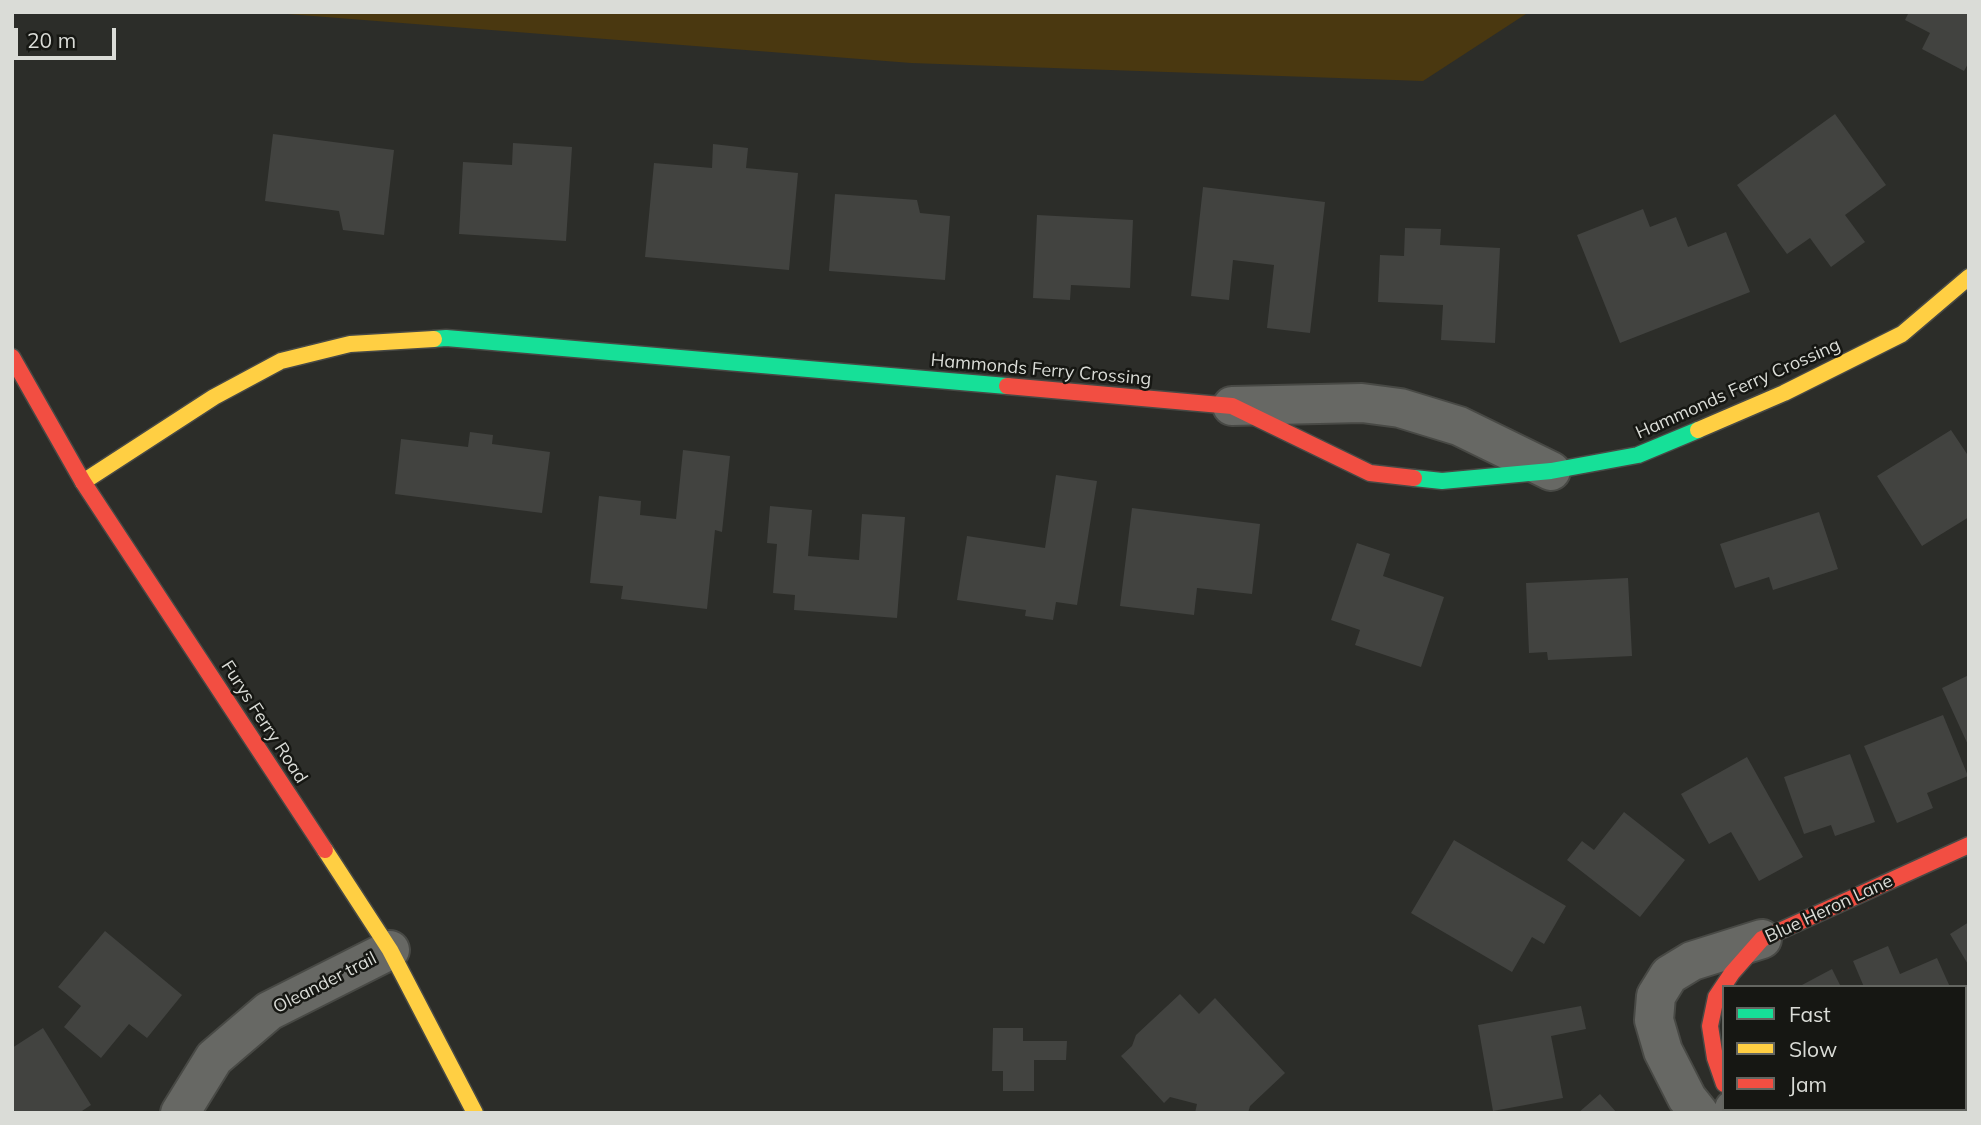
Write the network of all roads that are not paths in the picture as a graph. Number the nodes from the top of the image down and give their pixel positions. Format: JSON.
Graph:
{"nodes":[{"id":1,"x":1969,"y":277,"type":"edge"},
{"id":2,"x":12,"y":358,"type":"edge"},
{"id":3,"x":1232,"y":406,"type":"junction"},
{"id":4,"x":1551,"y":471,"type":"junction"},
{"id":5,"x":83,"y":482,"type":"junction"},
{"id":6,"x":1969,"y":845,"type":"edge"},
{"id":7,"x":1762,"y":939,"type":"junction"},
{"id":8,"x":390,"y":950,"type":"junction"},
{"id":9,"x":1724,"y":985,"type":"edge"},
{"id":10,"x":1722,"y":988,"type":"edge"},
{"id":11,"x":1722,"y":1078,"type":"edge"},
{"id":12,"x":180,"y":1113,"type":"edge"},
{"id":13,"x":475,"y":1113,"type":"edge"},
{"id":14,"x":1699,"y":1113,"type":"edge"}],
"edges":[{"from":1,"to":4,"type":"street","name":"Hammonds Ferry Crossing"},
{"from":2,"to":5,"type":"street","name":"Furys Ferry Road"},
{"from":3,"to":4,"type":"street"},
{"from":3,"to":4,"type":"street","name":"Hammonds Ferry Crossing"},
{"from":3,"to":5,"type":"street","name":"Hammonds Ferry Crossing"},
{"from":5,"to":8,"type":"street","name":"Furys Ferry Road"},
{"from":6,"to":7,"type":"street","name":"Blue Heron Lane"},
{"from":7,"to":9,"type":"street","name":"Blue Heron Lane"},
{"from":7,"to":14,"type":"street"},
{"from":8,"to":12,"type":"street","name":"Oleander trail"},
{"from":8,"to":13,"type":"street","name":"Furys Ferry Road"},
{"from":10,"to":11,"type":"street","name":"Blue Heron Lane"}]}
